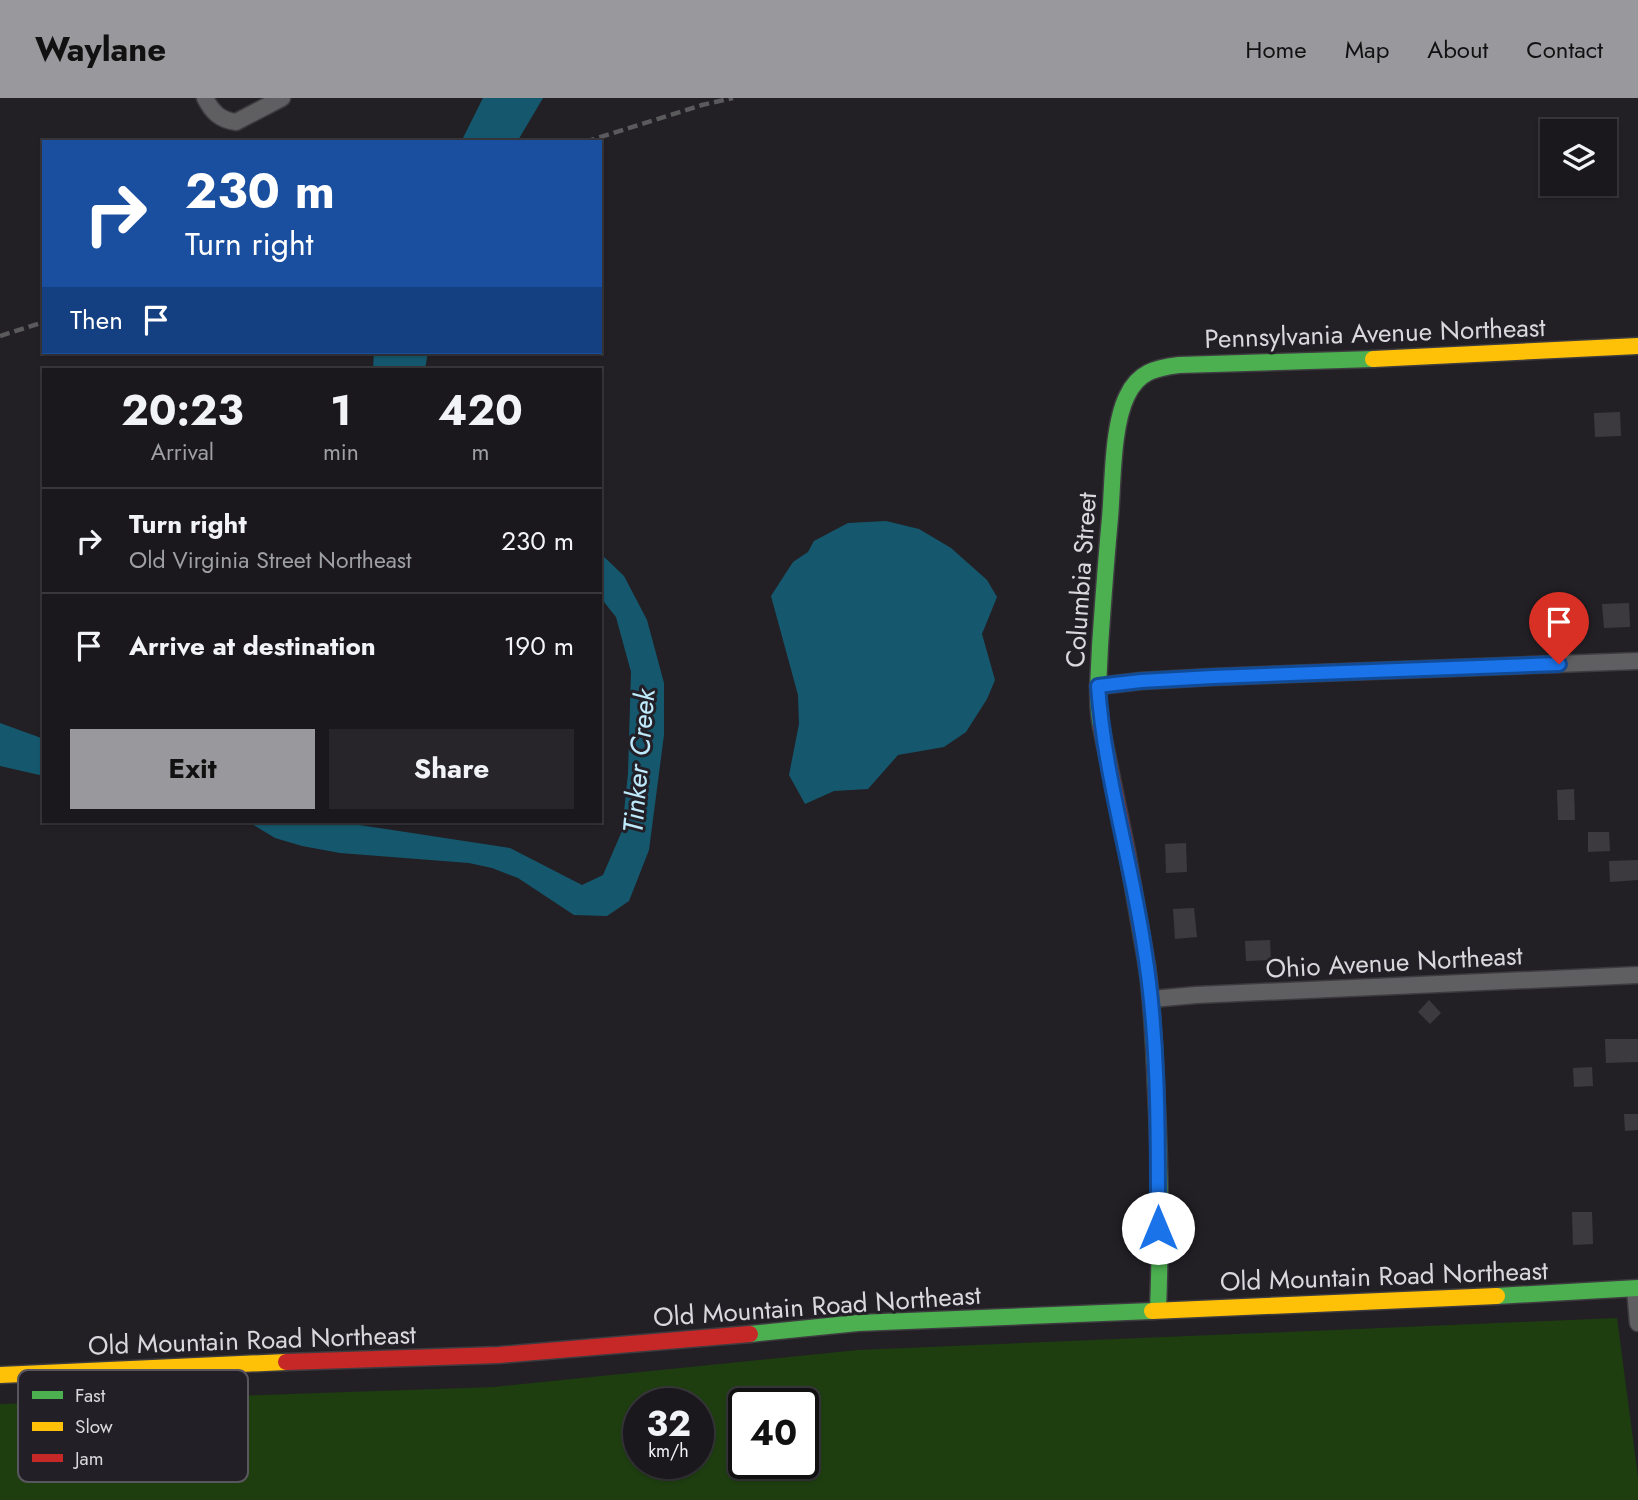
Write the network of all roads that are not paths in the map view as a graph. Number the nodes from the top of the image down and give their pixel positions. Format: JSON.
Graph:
{"nodes":[{"id":1,"x":205,"y":98,"type":"edge"},
{"id":2,"x":282,"y":98,"type":"edge"},
{"id":3,"x":1638,"y":346,"type":"edge"},
{"id":4,"x":1127,"y":396,"type":"joint"},
{"id":5,"x":1638,"y":662,"type":"edge"},
{"id":6,"x":1098,"y":686,"type":"junction"},
{"id":7,"x":1638,"y":975,"type":"edge"},
{"id":8,"x":1152,"y":999,"type":"junction"},
{"id":9,"x":1636,"y":1288,"type":"edge"},
{"id":10,"x":1158,"y":1310,"type":"junction"},
{"id":11,"x":1638,"y":1324,"type":"edge"},
{"id":12,"x":107,"y":1370,"type":"edge"},
{"id":13,"x":18,"y":1374,"type":"edge"},
{"id":14,"x":0,"y":1375,"type":"edge"}],
"edges":[{"from":1,"to":2,"type":"street"},
{"from":3,"to":4,"type":"street","name":"Pennsylvania Avenue Northeast"},
{"from":4,"to":6,"type":"street","name":"Columbia Street"},
{"from":5,"to":6,"type":"street"},
{"from":6,"to":8,"type":"street","name":"Columbia Street"},
{"from":7,"to":8,"type":"street","name":"Ohio Avenue Northeast"},
{"from":8,"to":10,"type":"street","name":"Columbia Street"},
{"from":9,"to":10,"type":"street","name":"Old Mountain Road Northeast"},
{"from":9,"to":11,"type":"street"},
{"from":10,"to":12,"type":"street","name":"Old Mountain Road Northeast"},
{"from":13,"to":14,"type":"street","name":"Old Mountain Road Northeast"}]}
